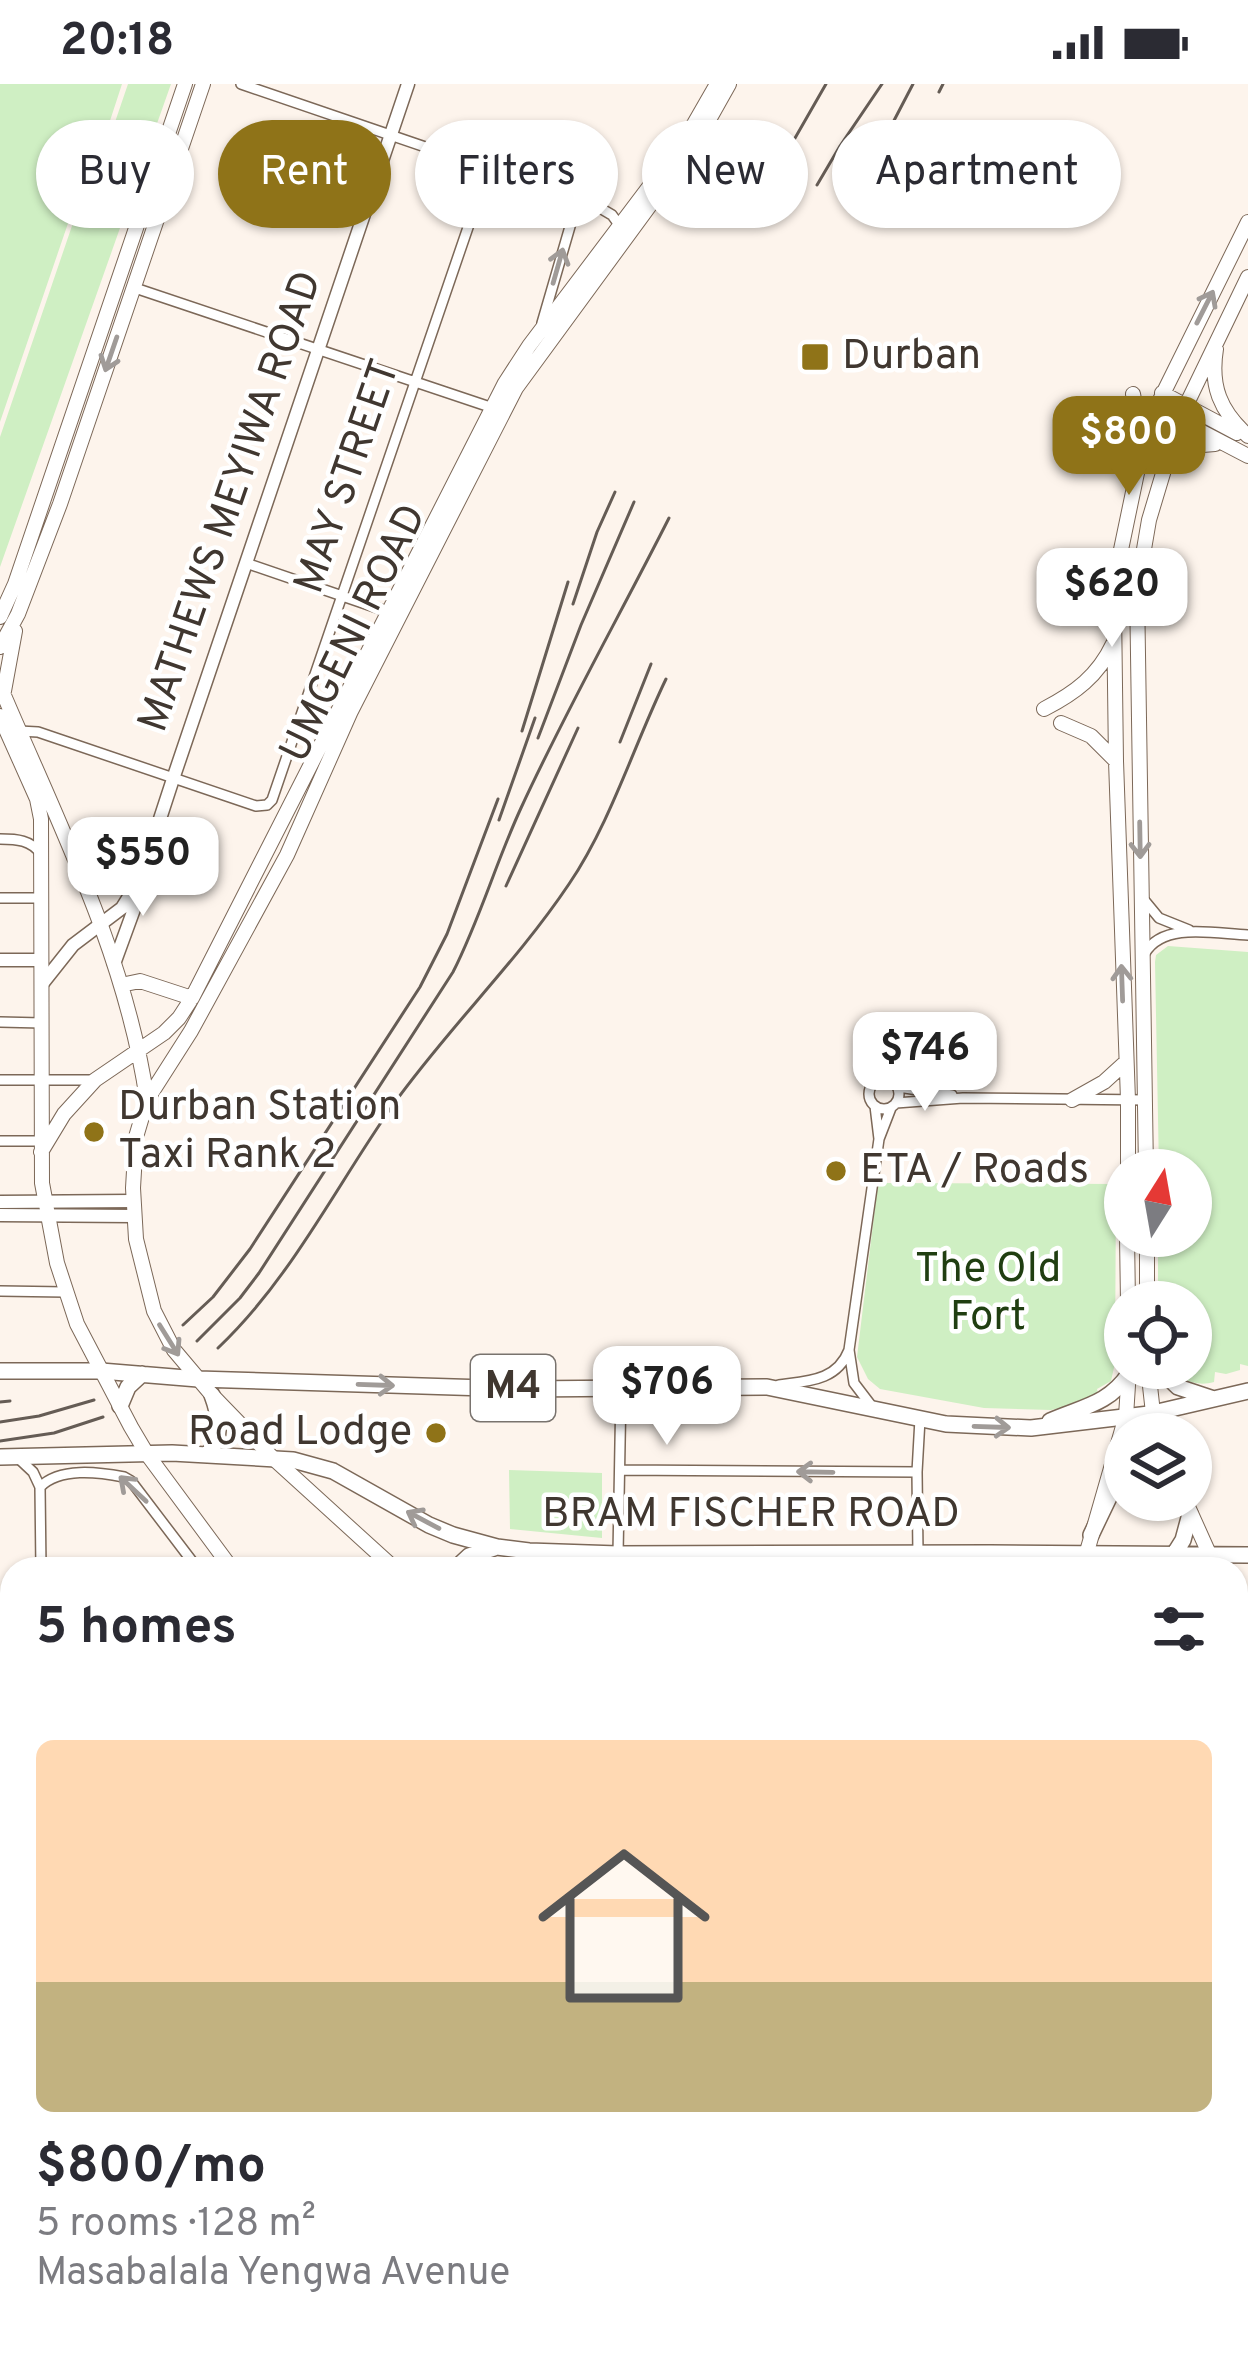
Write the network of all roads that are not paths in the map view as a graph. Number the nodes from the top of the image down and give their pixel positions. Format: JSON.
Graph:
{"nodes":[{"id":1,"x":184,"y":84,"type":"edge"},
{"id":2,"x":203,"y":84,"type":"edge"},
{"id":3,"x":241,"y":84,"type":"edge"},
{"id":4,"x":408,"y":84,"type":"edge"},
{"id":5,"x":717,"y":84,"type":"edge"},
{"id":6,"x":729,"y":84,"type":"edge"},
{"id":7,"x":345,"y":120,"type":"edge"},
{"id":8,"x":391,"y":136,"type":"joint"},
{"id":9,"x":415,"y":144,"type":"edge"},
{"id":10,"x":1248,"y":222,"type":"edge"},
{"id":11,"x":620,"y":226,"type":"joint"},
{"id":12,"x":360,"y":228,"type":"edge"},
{"id":13,"x":468,"y":228,"type":"edge"},
{"id":14,"x":569,"y":228,"type":"edge"},
{"id":15,"x":1248,"y":277,"type":"edge"},
{"id":16,"x":117,"y":281,"type":"junction"},
{"id":17,"x":137,"y":288,"type":"junction"},
{"id":18,"x":538,"y":334,"type":"junction"},
{"id":19,"x":1218,"y":338,"type":"junction"},
{"id":20,"x":319,"y":350,"type":"junction"},
{"id":21,"x":416,"y":382,"type":"junction"},
{"id":22,"x":1162,"y":392,"type":"junction"},
{"id":23,"x":1133,"y":394,"type":"dead end"},
{"id":24,"x":493,"y":408,"type":"junction"},
{"id":25,"x":1156,"y":408,"type":"junction"},
{"id":26,"x":1182,"y":414,"type":"junction"},
{"id":27,"x":1248,"y":438,"type":"edge"},
{"id":28,"x":1142,"y":447,"type":"junction"},
{"id":29,"x":1248,"y":456,"type":"edge"},
{"id":30,"x":1164,"y":466,"type":"junction"},
{"id":31,"x":44,"y":499,"type":"junction"},
{"id":32,"x":60,"y":504,"type":"junction"},
{"id":33,"x":246,"y":563,"type":"junction"},
{"id":34,"x":343,"y":597,"type":"junction"},
{"id":35,"x":18,"y":614,"type":"junction"},
{"id":36,"x":394,"y":614,"type":"junction"},
{"id":37,"x":0,"y":616,"type":"edge"},
{"id":38,"x":1115,"y":639,"type":"junction"},
{"id":39,"x":0,"y":647,"type":"edge"},
{"id":40,"x":2,"y":690,"type":"edge"},
{"id":41,"x":345,"y":708,"type":"junction"},
{"id":42,"x":1045,"y":709,"type":"dead end"},
{"id":43,"x":0,"y":716,"type":"edge"},
{"id":44,"x":1061,"y":723,"type":"dead end"},
{"id":45,"x":19,"y":730,"type":"junction"},
{"id":46,"x":1115,"y":761,"type":"junction"},
{"id":47,"x":173,"y":779,"type":"junction"},
{"id":48,"x":0,"y":839,"type":"edge"},
{"id":49,"x":272,"y":846,"type":"junction"},
{"id":50,"x":41,"y":854,"type":"junction"},
{"id":51,"x":287,"y":854,"type":"junction"},
{"id":52,"x":142,"y":874,"type":"junction"},
{"id":53,"x":1142,"y":896,"type":"junction"},
{"id":54,"x":0,"y":898,"type":"edge"},
{"id":55,"x":41,"y":898,"type":"junction"},
{"id":56,"x":100,"y":925,"type":"junction"},
{"id":57,"x":1195,"y":932,"type":"junction"},
{"id":58,"x":1248,"y":935,"type":"edge"},
{"id":59,"x":1143,"y":958,"type":"junction"},
{"id":60,"x":0,"y":960,"type":"edge"},
{"id":61,"x":41,"y":960,"type":"junction"},
{"id":62,"x":114,"y":964,"type":"junction"},
{"id":63,"x":42,"y":984,"type":"junction"},
{"id":64,"x":121,"y":985,"type":"junction"},
{"id":65,"x":192,"y":998,"type":"junction"},
{"id":66,"x":0,"y":1022,"type":"edge"},
{"id":67,"x":42,"y":1023,"type":"junction"},
{"id":68,"x":138,"y":1051,"type":"junction"},
{"id":69,"x":1126,"y":1062,"type":"junction"},
{"id":70,"x":0,"y":1079,"type":"edge"},
{"id":71,"x":43,"y":1079,"type":"junction"},
{"id":72,"x":95,"y":1080,"type":"junction"},
{"id":73,"x":898,"y":1087,"type":"junction"},
{"id":74,"x":963,"y":1098,"type":"junction"},
{"id":75,"x":147,"y":1100,"type":"junction"},
{"id":76,"x":1072,"y":1100,"type":"junction"},
{"id":77,"x":1128,"y":1100,"type":"junction"},
{"id":78,"x":1146,"y":1100,"type":"junction"},
{"id":79,"x":875,"y":1106,"type":"junction"},
{"id":80,"x":893,"y":1106,"type":"junction"},
{"id":81,"x":879,"y":1139,"type":"junction"},
{"id":82,"x":0,"y":1141,"type":"edge"},
{"id":83,"x":41,"y":1147,"type":"junction"},
{"id":84,"x":1127,"y":1149,"type":"edge"},
{"id":85,"x":1146,"y":1149,"type":"edge"},
{"id":86,"x":0,"y":1202,"type":"edge"},
{"id":87,"x":45,"y":1209,"type":"junction"},
{"id":88,"x":133,"y":1209,"type":"junction"},
{"id":89,"x":0,"y":1215,"type":"edge"},
{"id":90,"x":0,"y":1291,"type":"edge"},
{"id":91,"x":65,"y":1292,"type":"junction"},
{"id":92,"x":849,"y":1350,"type":"junction"},
{"id":93,"x":0,"y":1371,"type":"edge"},
{"id":94,"x":101,"y":1371,"type":"junction"},
{"id":95,"x":142,"y":1374,"type":"junction"},
{"id":96,"x":198,"y":1379,"type":"junction"},
{"id":97,"x":767,"y":1387,"type":"junction"},
{"id":98,"x":621,"y":1389,"type":"junction"},
{"id":99,"x":1120,"y":1389,"type":"edge"},
{"id":100,"x":1150,"y":1389,"type":"edge"},
{"id":101,"x":1184,"y":1389,"type":"edge"},
{"id":102,"x":1248,"y":1391,"type":"edge"},
{"id":103,"x":212,"y":1395,"type":"junction"},
{"id":104,"x":1214,"y":1399,"type":"junction"},
{"id":105,"x":120,"y":1406,"type":"junction"},
{"id":106,"x":878,"y":1410,"type":"junction"},
{"id":107,"x":1153,"y":1413,"type":"joint"},
{"id":108,"x":920,"y":1419,"type":"junction"},
{"id":109,"x":1104,"y":1419,"type":"edge"},
{"id":110,"x":1037,"y":1428,"type":"junction"},
{"id":111,"x":147,"y":1454,"type":"junction"},
{"id":112,"x":207,"y":1455,"type":"junction"},
{"id":113,"x":8,"y":1457,"type":"edge"},
{"id":114,"x":273,"y":1458,"type":"junction"},
{"id":115,"x":620,"y":1470,"type":"junction"},
{"id":116,"x":916,"y":1472,"type":"junction"},
{"id":117,"x":40,"y":1487,"type":"junction"},
{"id":118,"x":1104,"y":1491,"type":"edge"},
{"id":119,"x":1104,"y":1508,"type":"edge"},
{"id":120,"x":1186,"y":1521,"type":"edge"},
{"id":121,"x":1194,"y":1521,"type":"edge"},
{"id":122,"x":1091,"y":1535,"type":"junction"},
{"id":123,"x":497,"y":1547,"type":"junction"},
{"id":124,"x":990,"y":1553,"type":"junction"},
{"id":125,"x":618,"y":1554,"type":"junction"},
{"id":126,"x":918,"y":1554,"type":"junction"},
{"id":127,"x":1173,"y":1556,"type":"junction"},
{"id":128,"x":41,"y":1557,"type":"edge"},
{"id":129,"x":189,"y":1557,"type":"edge"},
{"id":130,"x":223,"y":1557,"type":"edge"},
{"id":131,"x":382,"y":1557,"type":"edge"},
{"id":132,"x":468,"y":1557,"type":"edge"},
{"id":133,"x":997,"y":1557,"type":"edge"},
{"id":134,"x":1037,"y":1557,"type":"edge"},
{"id":135,"x":1085,"y":1557,"type":"edge"},
{"id":136,"x":1155,"y":1557,"type":"edge"},
{"id":137,"x":1180,"y":1557,"type":"edge"},
{"id":138,"x":1211,"y":1557,"type":"edge"}],
"edges":[{"from":1,"to":16,"type":"main road"},
{"from":2,"to":17,"type":"main road"},
{"from":3,"to":7,"type":"street"},
{"from":4,"to":8,"type":"street","name":"MATHEWS MEYIWA ROAD"},
{"from":5,"to":11,"type":"main road","name":"UMGENI ROAD"},
{"from":6,"to":36,"type":"main road","name":"UMGENI ROAD"},
{"from":8,"to":9,"type":"street"},
{"from":22,"to":10,"type":"main road","one_way":true},
{"from":11,"to":18,"type":"main road","name":"UMGENI ROAD"},
{"from":12,"to":20,"type":"street","name":"MATHEWS MEYIWA ROAD"},
{"from":13,"to":21,"type":"street","name":"MAY STREET"},
{"from":18,"to":14,"type":"street","one_way":true},
{"from":15,"to":19,"type":"main road"},
{"from":16,"to":17,"type":"main road"},
{"from":16,"to":31,"type":"main road"},
{"from":17,"to":20,"type":"street"},
{"from":17,"to":32,"type":"main road","one_way":true},
{"from":18,"to":24,"type":"main road","name":"UMGENI ROAD"},
{"from":19,"to":26,"type":"main road"},
{"from":19,"to":27,"type":"main road"},
{"from":20,"to":21,"type":"street"},
{"from":20,"to":33,"type":"street","name":"MATHEWS MEYIWA ROAD"},
{"from":21,"to":24,"type":"street"},
{"from":21,"to":34,"type":"street","name":"MAY STREET"},
{"from":22,"to":25,"type":"main road"},
{"from":22,"to":26,"type":"main road"},
{"from":23,"to":28,"type":"main road"},
{"from":24,"to":36,"type":"main road","name":"UMGENI ROAD"},
{"from":25,"to":26,"type":"main road"},
{"from":25,"to":28,"type":"main road"},
{"from":26,"to":27,"type":"main road"},
{"from":26,"to":29,"type":"main road"},
{"from":26,"to":30,"type":"main road"},
{"from":28,"to":38,"type":"main road"},
{"from":29,"to":30,"type":"main road"},
{"from":30,"to":53,"type":"main road","one_way":true},
{"from":31,"to":32,"type":"main road"},
{"from":31,"to":37,"type":"main road"},
{"from":32,"to":35,"type":"main road"},
{"from":33,"to":34,"type":"street"},
{"from":33,"to":47,"type":"street","name":"MATHEWS MEYIWA ROAD"},
{"from":34,"to":36,"type":"street"},
{"from":34,"to":47,"type":"street","name":"MAY STREET"},
{"from":35,"to":39,"type":"main road"},
{"from":35,"to":40,"type":"main road"},
{"from":36,"to":41,"type":"main road","name":"UMGENI ROAD"},
{"from":38,"to":42,"type":"main road"},
{"from":38,"to":46,"type":"main road"},
{"from":40,"to":45,"type":"main road"},
{"from":41,"to":49,"type":"main road","name":"UMGENI ROAD"},
{"from":41,"to":51,"type":"main road","name":"UMGENI ROAD"},
{"from":43,"to":50,"type":"main road"},
{"from":44,"to":46,"type":"main road"},
{"from":45,"to":47,"type":"street"},
{"from":45,"to":56,"type":"main road"},
{"from":69,"to":46,"type":"main road","one_way":true},
{"from":47,"to":52,"type":"street","name":"MATHEWS MEYIWA ROAD"},
{"from":48,"to":50,"type":"street"},
{"from":49,"to":51,"type":"main road"},
{"from":49,"to":65,"type":"main road","name":"UMGENI ROAD"},
{"from":50,"to":55,"type":"main road"},
{"from":51,"to":75,"type":"main road","name":"UMGENI ROAD"},
{"from":52,"to":56,"type":"street","name":"MATHEWS MEYIWA ROAD"},
{"from":52,"to":62,"type":"street","name":"MATHEWS MEYIWA ROAD"},
{"from":53,"to":57,"type":"street"},
{"from":53,"to":59,"type":"main road"},
{"from":54,"to":55,"type":"street"},
{"from":55,"to":61,"type":"main road"},
{"from":56,"to":62,"type":"main road"},
{"from":56,"to":63,"type":"street","name":"MATHEWS MEYIWA ROAD"},
{"from":57,"to":58,"type":"street"},
{"from":57,"to":59,"type":"street"},
{"from":59,"to":78,"type":"main road"},
{"from":60,"to":61,"type":"street"},
{"from":61,"to":63,"type":"main road"},
{"from":62,"to":64,"type":"main road"},
{"from":63,"to":67,"type":"main road"},
{"from":64,"to":65,"type":"main road"},
{"from":64,"to":68,"type":"main road"},
{"from":65,"to":68,"type":"main road","name":"UMGENI ROAD"},
{"from":66,"to":67,"type":"street"},
{"from":67,"to":71,"type":"main road"},
{"from":68,"to":72,"type":"main road","name":"UMGENI ROAD"},
{"from":68,"to":75,"type":"main road"},
{"from":69,"to":76,"type":"main road"},
{"from":69,"to":77,"type":"main road"},
{"from":70,"to":71,"type":"street"},
{"from":71,"to":72,"type":"street"},
{"from":71,"to":83,"type":"main road"},
{"from":72,"to":83,"type":"main road","name":"UMGENI ROAD"},
{"from":73,"to":74,"type":"street"},
{"from":73,"to":79,"type":"street"},
{"from":73,"to":80,"type":"street"},
{"from":74,"to":76,"type":"street"},
{"from":74,"to":80,"type":"street"},
{"from":75,"to":88,"type":"main road","name":"UMGENI ROAD"},
{"from":76,"to":77,"type":"street"},
{"from":77,"to":78,"type":"street"},
{"from":77,"to":84,"type":"main road"},
{"from":78,"to":85,"type":"main road"},
{"from":79,"to":80,"type":"street"},
{"from":79,"to":81,"type":"street"},
{"from":80,"to":81,"type":"street"},
{"from":81,"to":92,"type":"street"},
{"from":82,"to":83,"type":"street"},
{"from":83,"to":87,"type":"main road"},
{"from":86,"to":87,"type":"street"},
{"from":87,"to":88,"type":"street"},
{"from":87,"to":89,"type":"street"},
{"from":87,"to":91,"type":"main road"},
{"from":88,"to":96,"type":"main road","name":"UMGENI ROAD","one_way":true},
{"from":90,"to":91,"type":"street"},
{"from":91,"to":94,"type":"main road"},
{"from":92,"to":97,"type":"street"},
{"from":92,"to":106,"type":"street"},
{"from":93,"to":94,"type":"main road"},
{"from":94,"to":95,"type":"main road"},
{"from":94,"to":105,"type":"main road"},
{"from":95,"to":96,"type":"main road"},
{"from":95,"to":105,"type":"main road"},
{"from":96,"to":98,"type":"main road","number":"M4","one_way":true},
{"from":96,"to":103,"type":"main road"},
{"from":97,"to":98,"type":"main road","number":"M4"},
{"from":97,"to":106,"type":"main road","number":"M4"},
{"from":98,"to":115,"type":"street"},
{"from":99,"to":110,"type":"main road"},
{"from":100,"to":107,"type":"main road"},
{"from":101,"to":104,"type":"main road"},
{"from":102,"to":104,"type":"main road","number":"M4"},
{"from":103,"to":112,"type":"main road"},
{"from":103,"to":114,"type":"main road"},
{"from":104,"to":107,"type":"main road","number":"M4"},
{"from":105,"to":111,"type":"main road"},
{"from":106,"to":108,"type":"main road","number":"M4"},
{"from":108,"to":110,"type":"main road","number":"M4","one_way":true},
{"from":108,"to":116,"type":"street"},
{"from":109,"to":110,"type":"main road","number":"M4"},
{"from":111,"to":112,"type":"main road"},
{"from":111,"to":113,"type":"main road"},
{"from":111,"to":130,"type":"main road"},
{"from":112,"to":114,"type":"main road","name":"BRAM FISCHER ROAD"},
{"from":113,"to":117,"type":"street"},
{"from":123,"to":114,"type":"main road","name":"BRAM FISCHER ROAD","one_way":true},
{"from":114,"to":131,"type":"main road"},
{"from":116,"to":115,"type":"street","one_way":true},
{"from":115,"to":125,"type":"street"},
{"from":116,"to":126,"type":"street"},
{"from":117,"to":128,"type":"street"},
{"from":129,"to":117,"type":"street","one_way":true},
{"from":118,"to":122,"type":"main road"},
{"from":119,"to":122,"type":"main road"},
{"from":120,"to":127,"type":"main road"},
{"from":121,"to":138,"type":"main road"},
{"from":122,"to":135,"type":"main road"},
{"from":123,"to":125,"type":"main road","name":"BRAM FISCHER ROAD"},
{"from":123,"to":132,"type":"main road"},
{"from":124,"to":126,"type":"main road","name":"BRAM FISCHER ROAD"},
{"from":124,"to":133,"type":"main road"},
{"from":124,"to":134,"type":"main road","name":"BRAM FISCHER ROAD"},
{"from":125,"to":126,"type":"main road","name":"BRAM FISCHER ROAD"},
{"from":127,"to":136,"type":"main road","name":"BRAM FISCHER ROAD"},
{"from":127,"to":137,"type":"main road","name":"BRAM FISCHER ROAD"}]}
